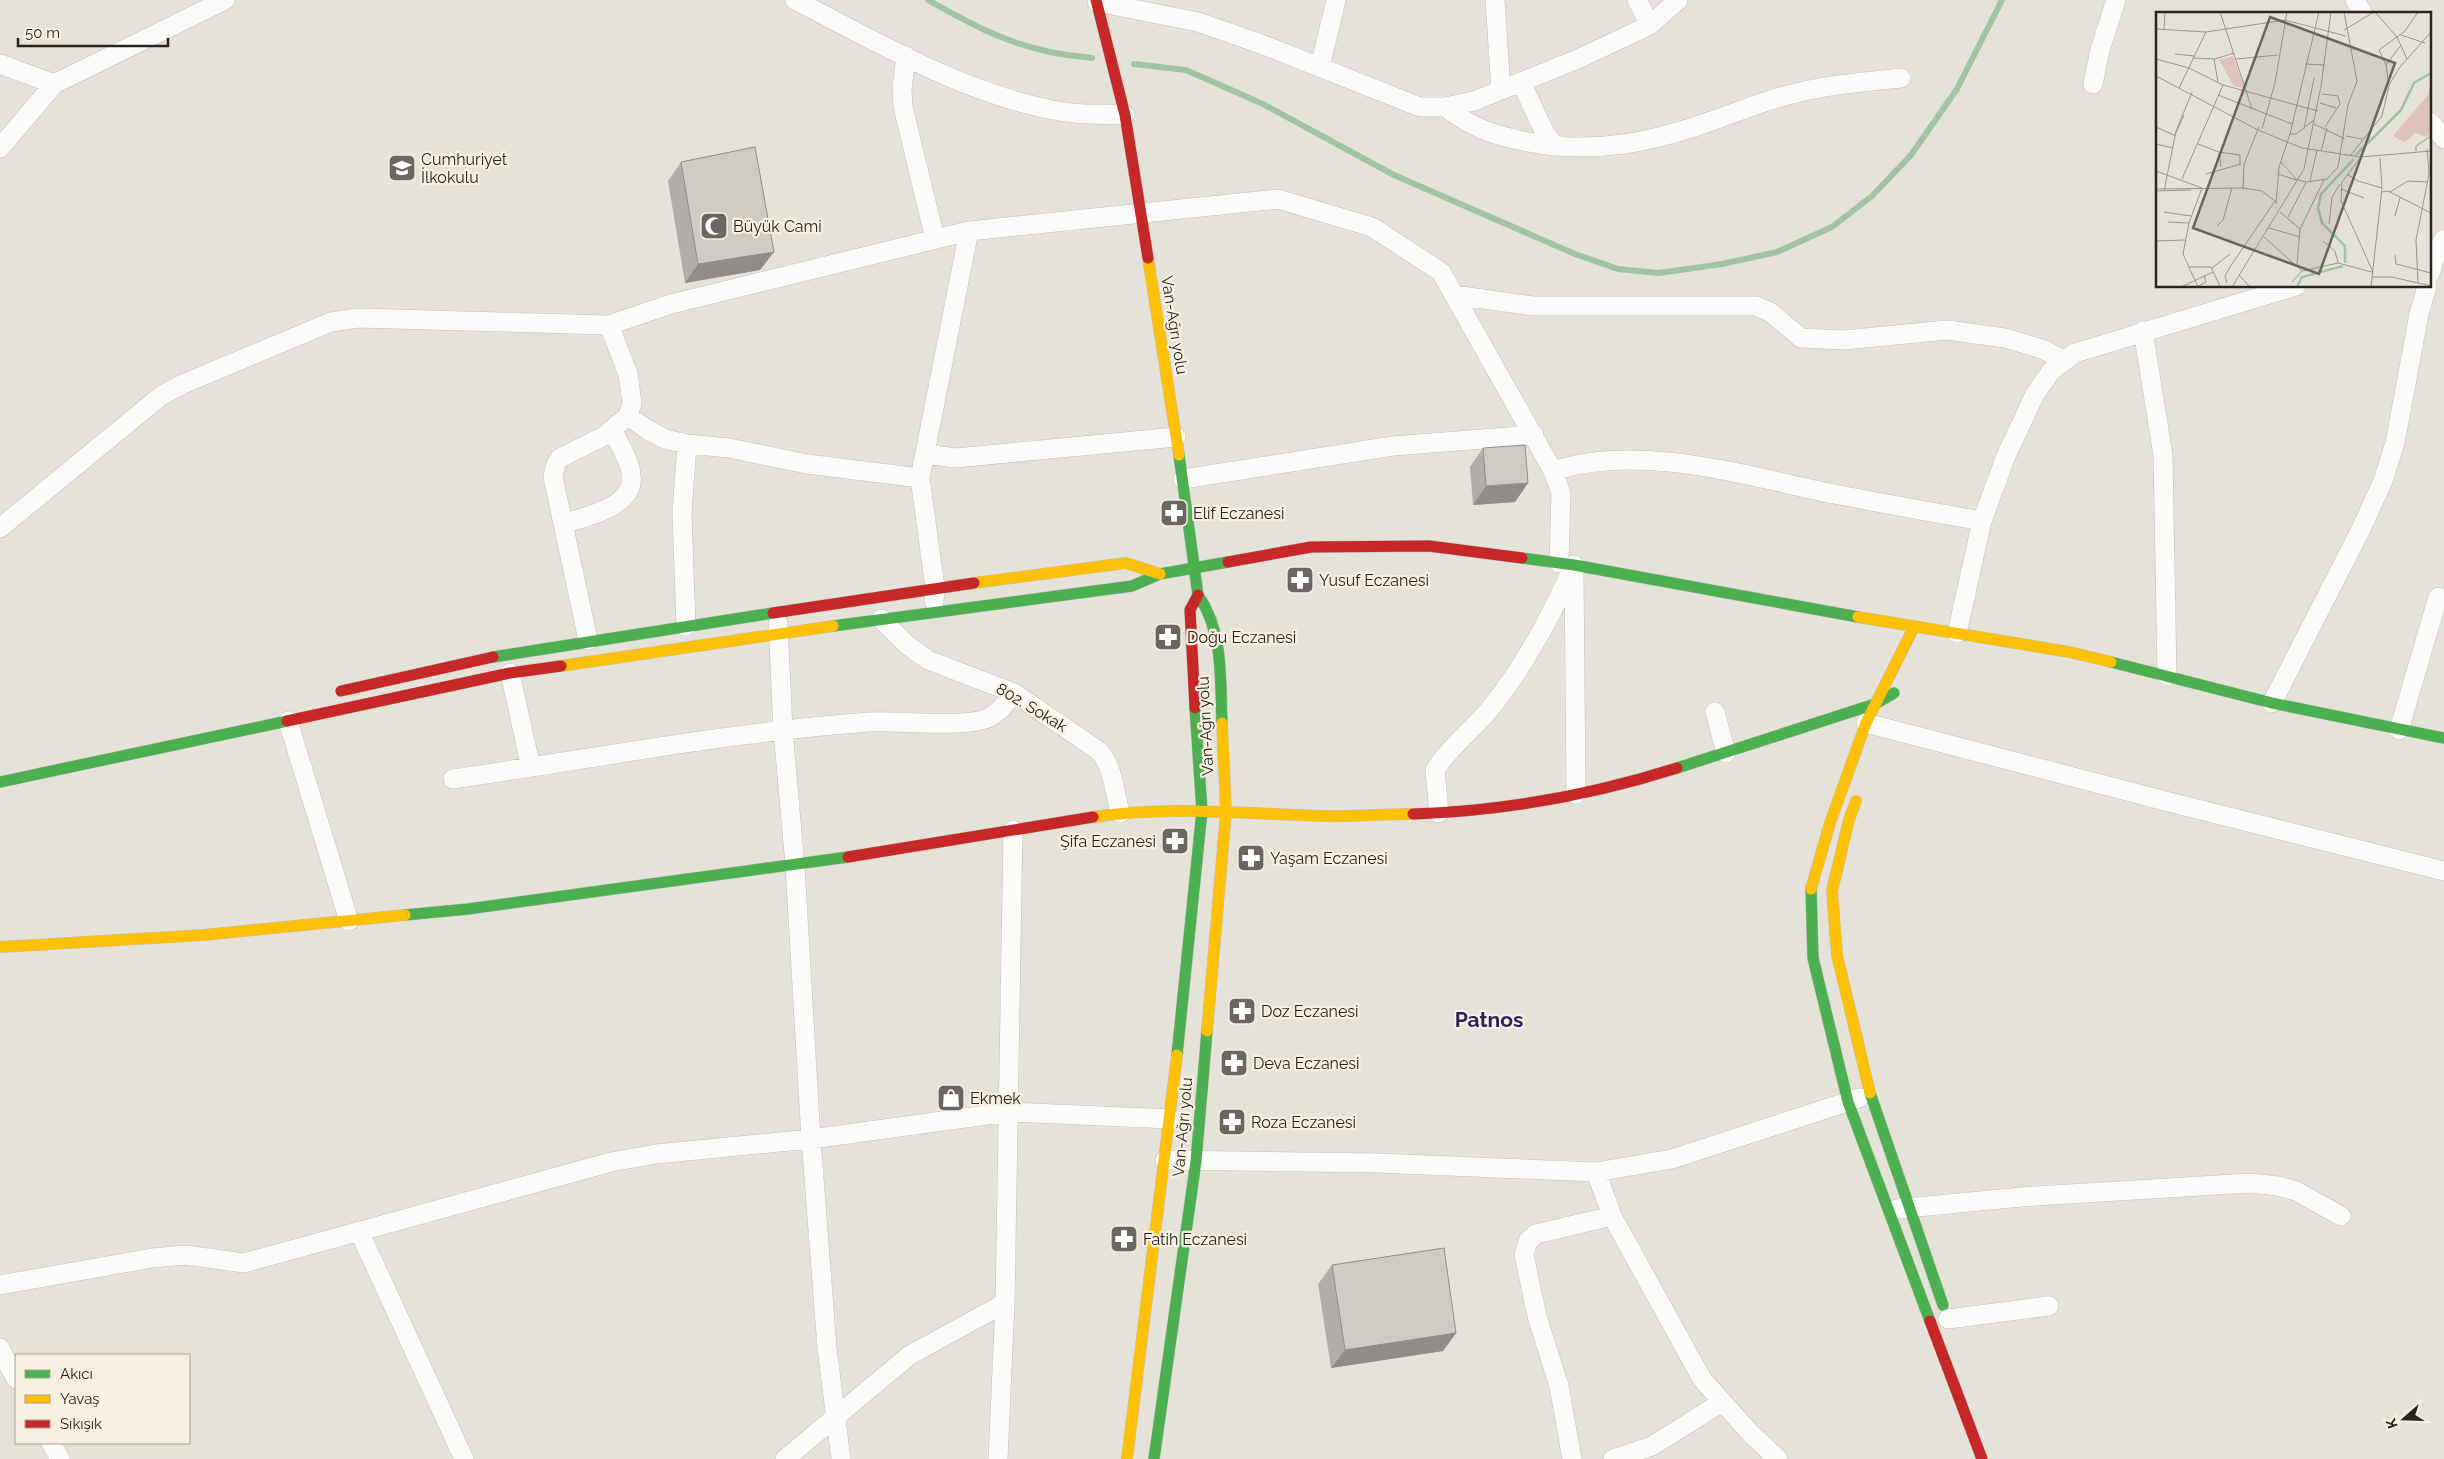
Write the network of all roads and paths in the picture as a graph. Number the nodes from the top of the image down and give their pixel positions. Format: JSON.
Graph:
{"nodes":[{"id":1,"x":225,"y":0,"type":"edge"},
{"id":2,"x":795,"y":0,"type":"edge"},
{"id":3,"x":1336,"y":0,"type":"edge"},
{"id":4,"x":1495,"y":0,"type":"edge"},
{"id":5,"x":1637,"y":0,"type":"edge"},
{"id":6,"x":1678,"y":0,"type":"edge"},
{"id":7,"x":2116,"y":0,"type":"edge"},
{"id":8,"x":2355,"y":0,"type":"edge"},
{"id":9,"x":1096,"y":1,"type":"edge"},
{"id":10,"x":2362,"y":12,"type":"edge"},
{"id":11,"x":1650,"y":24,"type":"junction"},
{"id":12,"x":906,"y":56,"type":"junction"},
{"id":13,"x":0,"y":64,"type":"edge"},
{"id":14,"x":1320,"y":67,"type":"junction"},
{"id":15,"x":1900,"y":78,"type":"dead end"},
{"id":16,"x":1521,"y":82,"type":"junction"},
{"id":17,"x":54,"y":84,"type":"junction"},
{"id":18,"x":2093,"y":84,"type":"dead end"},
{"id":19,"x":1500,"y":90,"type":"junction"},
{"id":20,"x":1445,"y":108,"type":"junction"},
{"id":21,"x":1125,"y":115,"type":"junction"},
{"id":22,"x":2432,"y":124,"type":"edge"},
{"id":23,"x":2444,"y":139,"type":"edge"},
{"id":24,"x":1555,"y":146,"type":"junction"},
{"id":25,"x":0,"y":148,"type":"edge"},
{"id":26,"x":1141,"y":213,"type":"junction"},
{"id":27,"x":968,"y":230,"type":"junction"},
{"id":28,"x":935,"y":239,"type":"junction"},
{"id":29,"x":2437,"y":247,"type":"edge"},
{"id":30,"x":2432,"y":266,"type":"edge"},
{"id":31,"x":2289,"y":288,"type":"edge"},
{"id":32,"x":2426,"y":288,"type":"edge"},
{"id":33,"x":1454,"y":295,"type":"junction"},
{"id":34,"x":609,"y":325,"type":"junction"},
{"id":35,"x":2143,"y":331,"type":"junction"},
{"id":36,"x":2063,"y":360,"type":"junction"},
{"id":37,"x":628,"y":416,"type":"junction"},
{"id":38,"x":612,"y":430,"type":"junction"},
{"id":39,"x":1534,"y":435,"type":"junction"},
{"id":40,"x":1176,"y":437,"type":"junction"},
{"id":41,"x":687,"y":444,"type":"junction"},
{"id":42,"x":925,"y":454,"type":"junction"},
{"id":43,"x":1553,"y":471,"type":"junction"},
{"id":44,"x":920,"y":478,"type":"junction"},
{"id":45,"x":1183,"y":479,"type":"junction"},
{"id":46,"x":1982,"y":521,"type":"junction"},
{"id":47,"x":563,"y":524,"type":"junction"},
{"id":48,"x":0,"y":528,"type":"edge"},
{"id":49,"x":1567,"y":564,"type":"junction"},
{"id":50,"x":1194,"y":567,"type":"junction"},
{"id":51,"x":1160,"y":574,"type":"junction"},
{"id":52,"x":935,"y":588,"type":"junction"},
{"id":53,"x":1198,"y":595,"type":"junction"},
{"id":54,"x":2438,"y":598,"type":"dead end"},
{"id":55,"x":933,"y":611,"type":"junction"},
{"id":56,"x":776,"y":612,"type":"junction"},
{"id":57,"x":881,"y":619,"type":"junction"},
{"id":58,"x":686,"y":626,"type":"junction"},
{"id":59,"x":1914,"y":627,"type":"junction"},
{"id":60,"x":779,"y":634,"type":"junction"},
{"id":61,"x":1957,"y":634,"type":"junction"},
{"id":62,"x":588,"y":640,"type":"junction"},
{"id":63,"x":510,"y":673,"type":"junction"},
{"id":64,"x":2167,"y":676,"type":"junction"},
{"id":65,"x":1014,"y":693,"type":"junction"},
{"id":66,"x":1894,"y":693,"type":"junction"},
{"id":67,"x":326,"y":694,"type":"dead end"},
{"id":68,"x":2272,"y":703,"type":"junction"},
{"id":69,"x":1875,"y":704,"type":"junction"},
{"id":70,"x":1715,"y":712,"type":"dead end"},
{"id":71,"x":288,"y":721,"type":"junction"},
{"id":72,"x":1880,"y":723,"type":"junction"},
{"id":73,"x":783,"y":730,"type":"junction"},
{"id":74,"x":2399,"y":730,"type":"junction"},
{"id":75,"x":2444,"y":738,"type":"edge"},
{"id":76,"x":1726,"y":753,"type":"junction"},
{"id":77,"x":531,"y":768,"type":"junction"},
{"id":78,"x":453,"y":780,"type":"dead end"},
{"id":79,"x":0,"y":782,"type":"edge"},
{"id":80,"x":1859,"y":792,"type":"dead end"},
{"id":81,"x":1576,"y":794,"type":"junction"},
{"id":82,"x":1202,"y":811,"type":"junction"},
{"id":83,"x":1226,"y":812,"type":"junction"},
{"id":84,"x":1120,"y":813,"type":"junction"},
{"id":85,"x":1439,"y":813,"type":"junction"},
{"id":86,"x":1013,"y":830,"type":"junction"},
{"id":87,"x":795,"y":866,"type":"junction"},
{"id":88,"x":2444,"y":872,"type":"edge"},
{"id":89,"x":349,"y":921,"type":"junction"},
{"id":90,"x":0,"y":947,"type":"edge"},
{"id":91,"x":1870,"y":1094,"type":"junction"},
{"id":92,"x":1848,"y":1102,"type":"junction"},
{"id":93,"x":1009,"y":1112,"type":"junction"},
{"id":94,"x":1170,"y":1119,"type":"junction"},
{"id":95,"x":811,"y":1138,"type":"junction"},
{"id":96,"x":1165,"y":1160,"type":"junction"},
{"id":97,"x":1196,"y":1161,"type":"junction"},
{"id":98,"x":1596,"y":1172,"type":"junction"},
{"id":99,"x":1909,"y":1208,"type":"junction"},
{"id":100,"x":1888,"y":1210,"type":"junction"},
{"id":101,"x":1612,"y":1216,"type":"junction"},
{"id":102,"x":2341,"y":1216,"type":"dead end"},
{"id":103,"x":359,"y":1231,"type":"junction"},
{"id":104,"x":0,"y":1285,"type":"edge"},
{"id":105,"x":1005,"y":1303,"type":"junction"},
{"id":106,"x":2049,"y":1306,"type":"dead end"},
{"id":107,"x":1950,"y":1324,"type":"joint"},
{"id":108,"x":0,"y":1348,"type":"edge"},
{"id":109,"x":15,"y":1377,"type":"edge"},
{"id":110,"x":1722,"y":1402,"type":"junction"},
{"id":111,"x":836,"y":1418,"type":"junction"},
{"id":112,"x":52,"y":1444,"type":"edge"},
{"id":113,"x":60,"y":1459,"type":"edge"},
{"id":114,"x":464,"y":1459,"type":"edge"},
{"id":115,"x":785,"y":1459,"type":"edge"},
{"id":116,"x":841,"y":1459,"type":"edge"},
{"id":117,"x":998,"y":1459,"type":"edge"},
{"id":118,"x":1127,"y":1459,"type":"edge"},
{"id":119,"x":1154,"y":1459,"type":"edge"},
{"id":120,"x":1572,"y":1459,"type":"edge"},
{"id":121,"x":1612,"y":1459,"type":"edge"},
{"id":122,"x":1778,"y":1459,"type":"edge"},
{"id":123,"x":1982,"y":1459,"type":"edge"}],
"edges":[{"from":1,"to":17,"type":"street"},
{"from":2,"to":12,"type":"street"},
{"from":3,"to":14,"type":"street"},
{"from":4,"to":19,"type":"street"},
{"from":5,"to":11,"type":"street"},
{"from":6,"to":11,"type":"street"},
{"from":7,"to":18,"type":"street"},
{"from":8,"to":10,"type":"street"},
{"from":9,"to":14,"type":"street"},
{"from":9,"to":21,"type":"main road","name":"Van-Ağrı yolu"},
{"from":11,"to":16,"type":"street"},
{"from":12,"to":21,"type":"street"},
{"from":12,"to":28,"type":"street"},
{"from":13,"to":17,"type":"street"},
{"from":14,"to":20,"type":"street"},
{"from":15,"to":24,"type":"street"},
{"from":16,"to":19,"type":"street"},
{"from":16,"to":24,"type":"street"},
{"from":17,"to":25,"type":"street"},
{"from":19,"to":20,"type":"street"},
{"from":20,"to":24,"type":"street"},
{"from":21,"to":26,"type":"main road","name":"Van-Ağrı yolu"},
{"from":22,"to":23,"type":"street"},
{"from":26,"to":27,"type":"street"},
{"from":26,"to":33,"type":"street"},
{"from":26,"to":40,"type":"main road","name":"Van-Ağrı yolu"},
{"from":27,"to":28,"type":"street"},
{"from":27,"to":42,"type":"street"},
{"from":28,"to":34,"type":"street"},
{"from":29,"to":30,"type":"street"},
{"from":31,"to":35,"type":"street"},
{"from":32,"to":68,"type":"street"},
{"from":33,"to":36,"type":"street"},
{"from":33,"to":39,"type":"street"},
{"from":34,"to":37,"type":"street"},
{"from":34,"to":48,"type":"street"},
{"from":35,"to":36,"type":"street"},
{"from":35,"to":64,"type":"street"},
{"from":36,"to":46,"type":"street"},
{"from":37,"to":38,"type":"street"},
{"from":37,"to":41,"type":"street"},
{"from":38,"to":47,"type":"street"},
{"from":38,"to":47,"type":"street"},
{"from":39,"to":43,"type":"street"},
{"from":39,"to":45,"type":"street"},
{"from":40,"to":42,"type":"street"},
{"from":40,"to":45,"type":"main road","name":"Van-Ağrı yolu"},
{"from":41,"to":44,"type":"street"},
{"from":41,"to":58,"type":"street"},
{"from":42,"to":44,"type":"street"},
{"from":43,"to":46,"type":"street"},
{"from":43,"to":49,"type":"street"},
{"from":44,"to":52,"type":"street"},
{"from":45,"to":50,"type":"main road","name":"Van-Ağrı yolu"},
{"from":46,"to":61,"type":"street"},
{"from":47,"to":62,"type":"street"},
{"from":49,"to":50,"type":"main road"},
{"from":49,"to":59,"type":"main road"},
{"from":49,"to":81,"type":"street"},
{"from":49,"to":85,"type":"street"},
{"from":50,"to":51,"type":"main road"},
{"from":50,"to":53,"type":"main road","name":"Van-Ağrı yolu"},
{"from":51,"to":52,"type":"main road"},
{"from":51,"to":55,"type":"main road"},
{"from":52,"to":55,"type":"street"},
{"from":52,"to":56,"type":"main road"},
{"from":53,"to":82,"type":"main road"},
{"from":53,"to":83,"type":"main road","name":"Van-Ağrı yolu"},
{"from":54,"to":74,"type":"street"},
{"from":55,"to":57,"type":"main road"},
{"from":56,"to":58,"type":"main road"},
{"from":56,"to":60,"type":"street"},
{"from":57,"to":60,"type":"main road"},
{"from":57,"to":65,"type":"street","name":"802. Sokak"},
{"from":58,"to":62,"type":"main road"},
{"from":59,"to":61,"type":"main road"},
{"from":59,"to":66,"type":"main road"},
{"from":59,"to":69,"type":"main road"},
{"from":60,"to":63,"type":"main road"},
{"from":60,"to":73,"type":"street"},
{"from":61,"to":64,"type":"main road"},
{"from":62,"to":67,"type":"main road"},
{"from":63,"to":71,"type":"main road"},
{"from":63,"to":77,"type":"street"},
{"from":64,"to":68,"type":"main road"},
{"from":65,"to":73,"type":"street"},
{"from":65,"to":84,"type":"street","name":"802. Sokak"},
{"from":66,"to":69,"type":"main road"},
{"from":66,"to":72,"type":"main road"},
{"from":68,"to":74,"type":"main road"},
{"from":69,"to":72,"type":"main road"},
{"from":69,"to":76,"type":"main road"},
{"from":70,"to":76,"type":"street"},
{"from":71,"to":79,"type":"main road"},
{"from":71,"to":89,"type":"street"},
{"from":72,"to":88,"type":"street"},
{"from":72,"to":92,"type":"main road"},
{"from":73,"to":77,"type":"street"},
{"from":73,"to":87,"type":"street"},
{"from":74,"to":75,"type":"main road"},
{"from":76,"to":81,"type":"main road"},
{"from":77,"to":78,"type":"street"},
{"from":80,"to":91,"type":"main road"},
{"from":81,"to":85,"type":"main road"},
{"from":82,"to":83,"type":"main road"},
{"from":82,"to":84,"type":"main road"},
{"from":82,"to":94,"type":"main road"},
{"from":83,"to":85,"type":"main road"},
{"from":83,"to":97,"type":"main road","name":"Van-Ağrı yolu"},
{"from":84,"to":86,"type":"main road"},
{"from":86,"to":87,"type":"main road"},
{"from":86,"to":93,"type":"street"},
{"from":87,"to":89,"type":"main road"},
{"from":87,"to":95,"type":"street"},
{"from":89,"to":90,"type":"main road"},
{"from":91,"to":92,"type":"street"},
{"from":91,"to":99,"type":"main road"},
{"from":92,"to":98,"type":"street"},
{"from":92,"to":100,"type":"main road"},
{"from":93,"to":94,"type":"street"},
{"from":93,"to":95,"type":"street"},
{"from":93,"to":105,"type":"street"},
{"from":94,"to":96,"type":"main road"},
{"from":95,"to":103,"type":"street"},
{"from":95,"to":111,"type":"street"},
{"from":96,"to":97,"type":"street"},
{"from":96,"to":118,"type":"main road"},
{"from":97,"to":98,"type":"street"},
{"from":97,"to":119,"type":"main road","name":"Van-Ağrı yolu"},
{"from":98,"to":101,"type":"street"},
{"from":99,"to":100,"type":"street"},
{"from":99,"to":102,"type":"street"},
{"from":99,"to":107,"type":"main road"},
{"from":100,"to":123,"type":"main road"},
{"from":101,"to":110,"type":"street"},
{"from":101,"to":120,"type":"street"},
{"from":103,"to":104,"type":"street"},
{"from":103,"to":114,"type":"street"},
{"from":105,"to":111,"type":"street"},
{"from":105,"to":117,"type":"street"},
{"from":106,"to":107,"type":"street"},
{"from":108,"to":109,"type":"street"},
{"from":110,"to":121,"type":"street"},
{"from":110,"to":122,"type":"street"},
{"from":111,"to":115,"type":"street"},
{"from":111,"to":116,"type":"street"},
{"from":112,"to":113,"type":"street"}]}
